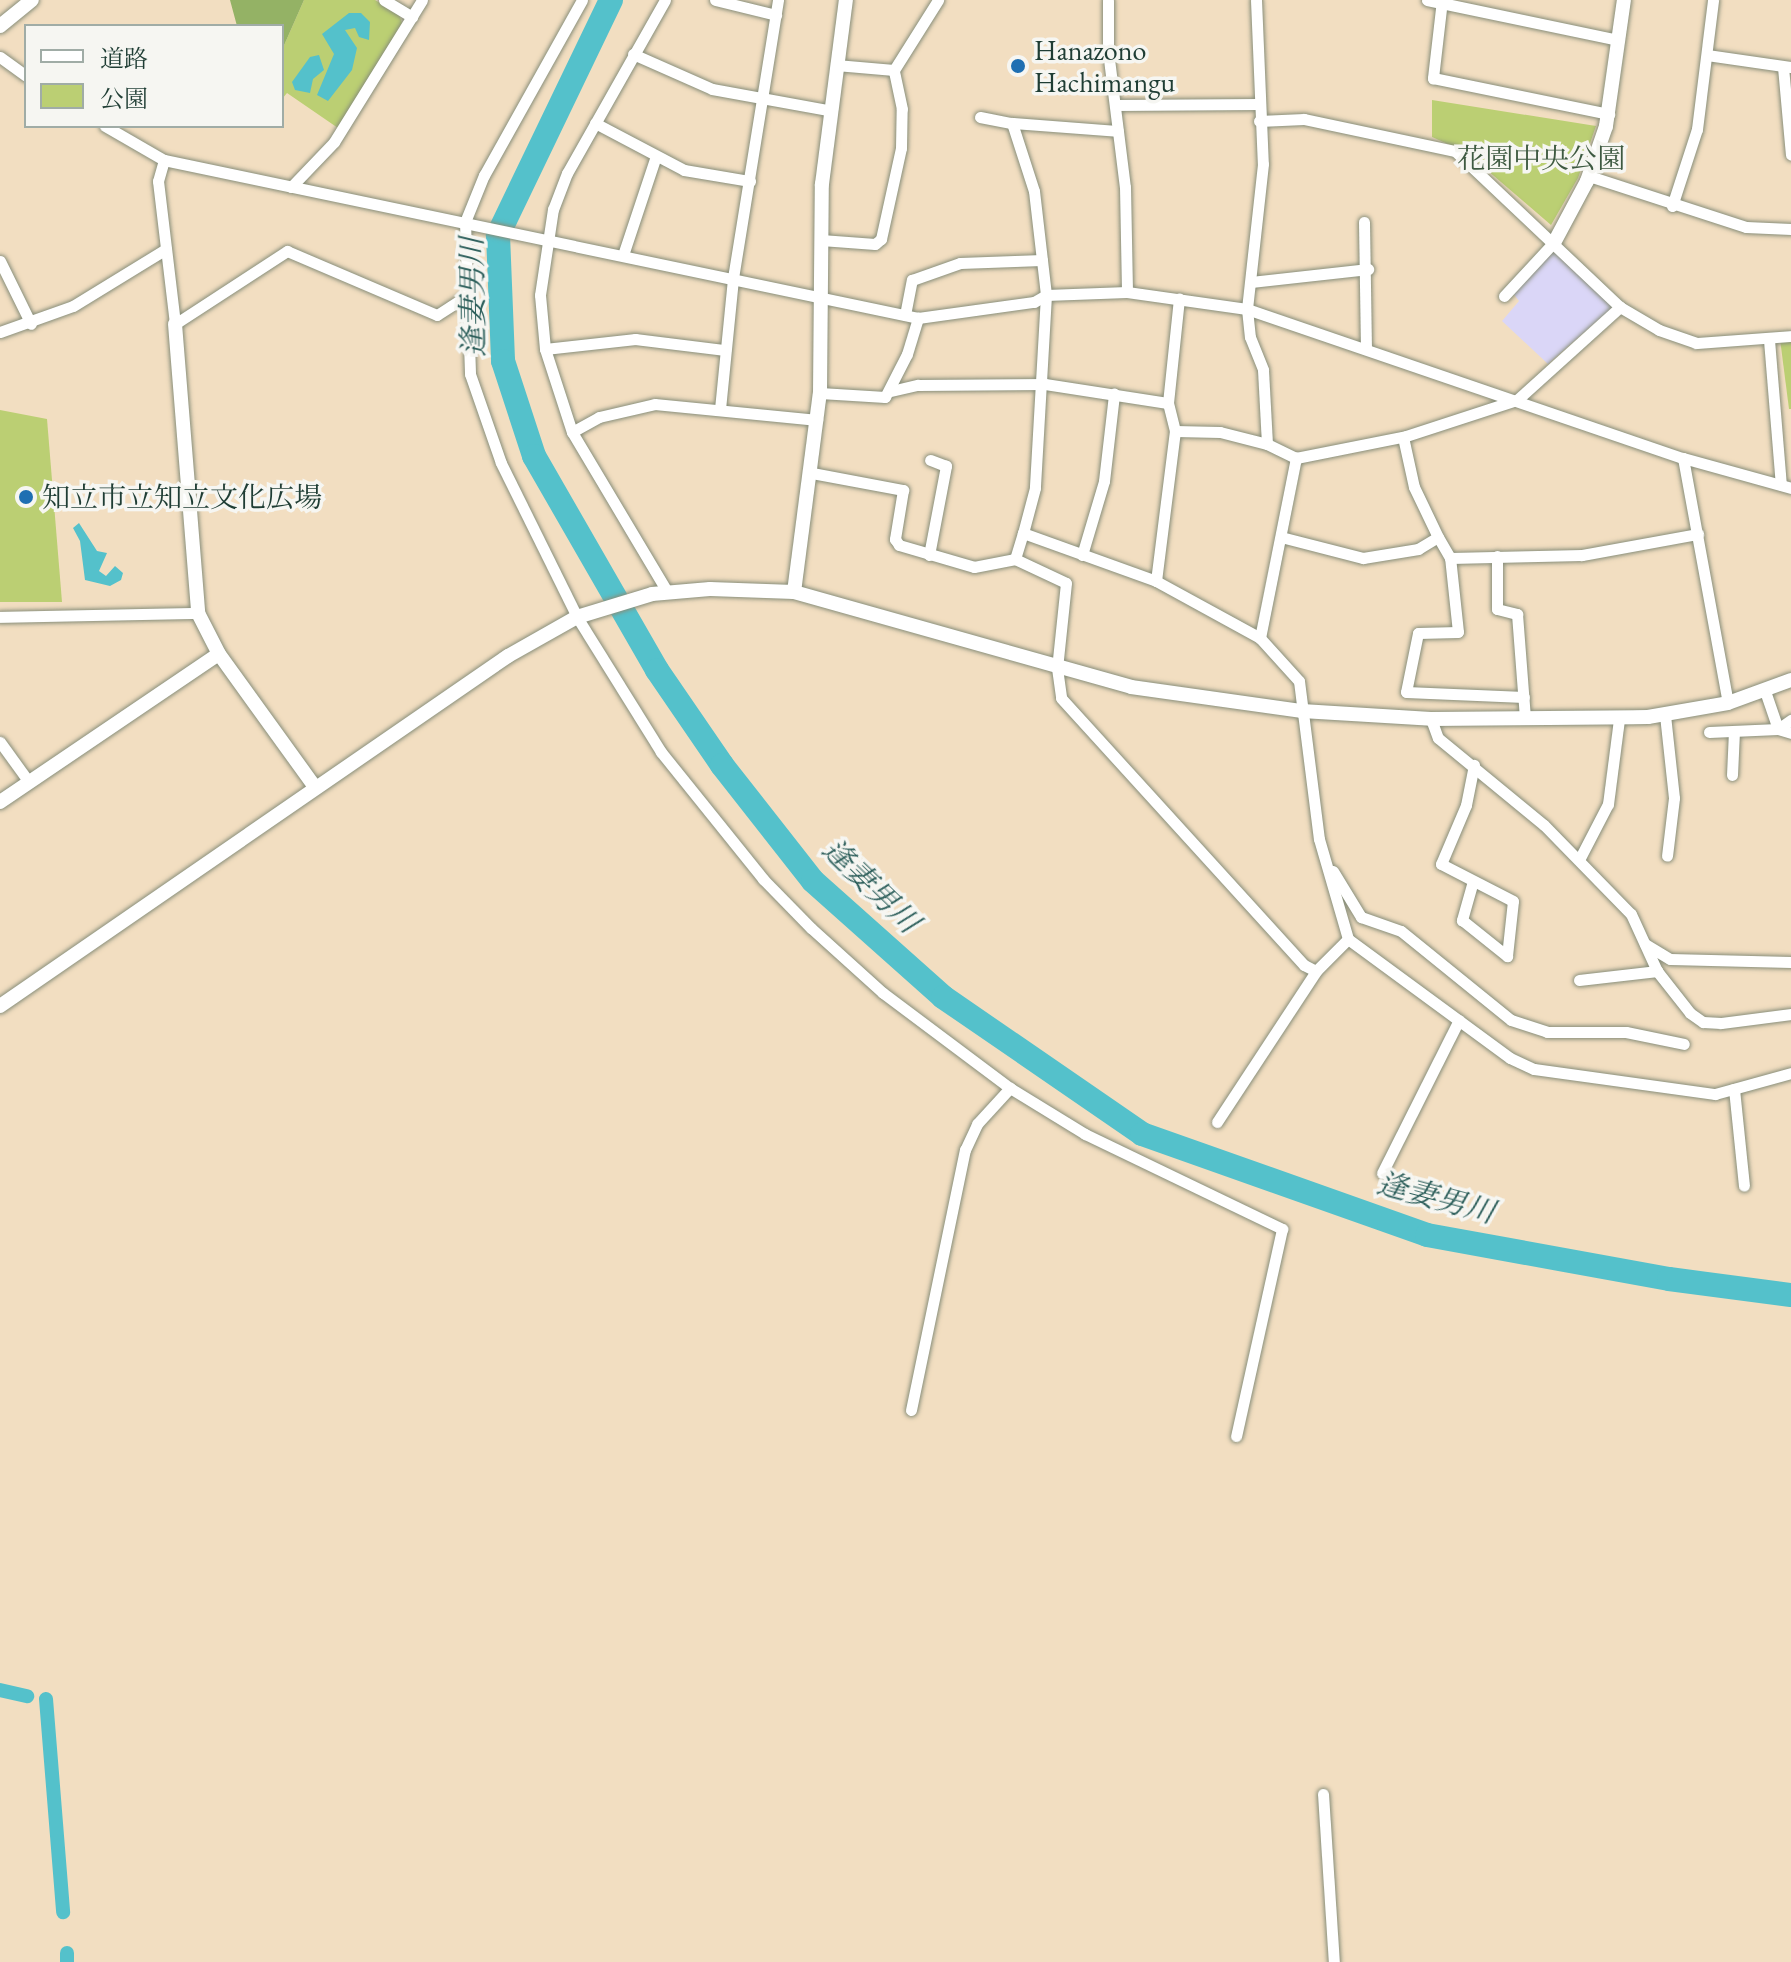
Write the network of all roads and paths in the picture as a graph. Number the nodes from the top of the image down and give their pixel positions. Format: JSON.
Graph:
{"nodes":[{"id":1,"x":32,"y":0,"type":"edge"},
{"id":2,"x":384,"y":0,"type":"edge"},
{"id":3,"x":422,"y":0,"type":"edge"},
{"id":4,"x":665,"y":0,"type":"edge"},
{"id":5,"x":715,"y":0,"type":"edge"},
{"id":6,"x":778,"y":0,"type":"edge"},
{"id":7,"x":846,"y":0,"type":"edge"},
{"id":8,"x":938,"y":0,"type":"edge"},
{"id":9,"x":1108,"y":0,"type":"edge"},
{"id":10,"x":1256,"y":0,"type":"edge"},
{"id":11,"x":1427,"y":0,"type":"edge"},
{"id":12,"x":1624,"y":0,"type":"edge"},
{"id":13,"x":1713,"y":0,"type":"edge"},
{"id":14,"x":577,"y":2,"type":"edge"},
{"id":15,"x":1442,"y":2,"type":"edge"},
{"id":16,"x":776,"y":15,"type":"junction"},
{"id":17,"x":412,"y":17,"type":"junction"},
{"id":18,"x":0,"y":26,"type":"edge"},
{"id":19,"x":1619,"y":40,"type":"junction"},
{"id":20,"x":633,"y":54,"type":"junction"},
{"id":21,"x":1707,"y":55,"type":"junction"},
{"id":22,"x":0,"y":57,"type":"edge"},
{"id":23,"x":836,"y":65,"type":"junction"},
{"id":24,"x":1787,"y":67,"type":"edge"},
{"id":25,"x":894,"y":70,"type":"junction"},
{"id":26,"x":24,"y":75,"type":"edge"},
{"id":27,"x":763,"y":98,"type":"junction"},
{"id":28,"x":1259,"y":104,"type":"junction"},
{"id":29,"x":1115,"y":105,"type":"junction"},
{"id":30,"x":828,"y":110,"type":"junction"},
{"id":31,"x":1609,"y":114,"type":"junction"},
{"id":32,"x":980,"y":117,"type":"dead end"},
{"id":33,"x":1259,"y":121,"type":"junction"},
{"id":34,"x":595,"y":123,"type":"junction"},
{"id":35,"x":1012,"y":123,"type":"junction"},
{"id":36,"x":108,"y":128,"type":"edge"},
{"id":37,"x":1118,"y":131,"type":"junction"},
{"id":38,"x":1791,"y":155,"type":"edge"},
{"id":39,"x":655,"y":159,"type":"junction"},
{"id":40,"x":164,"y":160,"type":"junction"},
{"id":41,"x":1589,"y":176,"type":"junction"},
{"id":42,"x":750,"y":181,"type":"junction"},
{"id":43,"x":291,"y":187,"type":"junction"},
{"id":44,"x":1672,"y":206,"type":"junction"},
{"id":45,"x":469,"y":222,"type":"junction"},
{"id":46,"x":1364,"y":222,"type":"dead end"},
{"id":47,"x":1791,"y":229,"type":"edge"},
{"id":48,"x":547,"y":238,"type":"junction"},
{"id":49,"x":821,"y":240,"type":"junction"},
{"id":50,"x":1555,"y":241,"type":"junction"},
{"id":51,"x":166,"y":249,"type":"junction"},
{"id":52,"x":623,"y":255,"type":"junction"},
{"id":53,"x":1042,"y":260,"type":"junction"},
{"id":54,"x":0,"y":261,"type":"edge"},
{"id":55,"x":1368,"y":269,"type":"junction"},
{"id":56,"x":733,"y":278,"type":"junction"},
{"id":57,"x":1251,"y":282,"type":"junction"},
{"id":58,"x":1127,"y":292,"type":"junction"},
{"id":59,"x":822,"y":294,"type":"junction"},
{"id":60,"x":1046,"y":295,"type":"junction"},
{"id":61,"x":1504,"y":296,"type":"dead end"},
{"id":62,"x":465,"y":297,"type":"junction"},
{"id":63,"x":1179,"y":299,"type":"junction"},
{"id":64,"x":1620,"y":307,"type":"junction"},
{"id":65,"x":1247,"y":309,"type":"junction"},
{"id":66,"x":912,"y":316,"type":"junction"},
{"id":67,"x":31,"y":324,"type":"junction"},
{"id":68,"x":175,"y":324,"type":"junction"},
{"id":69,"x":0,"y":332,"type":"edge"},
{"id":70,"x":1791,"y":336,"type":"edge"},
{"id":71,"x":1769,"y":340,"type":"junction"},
{"id":72,"x":545,"y":349,"type":"junction"},
{"id":73,"x":1366,"y":349,"type":"junction"},
{"id":74,"x":725,"y":350,"type":"junction"},
{"id":75,"x":1045,"y":384,"type":"junction"},
{"id":76,"x":891,"y":391,"type":"junction"},
{"id":77,"x":820,"y":393,"type":"junction"},
{"id":78,"x":1114,"y":394,"type":"junction"},
{"id":79,"x":1517,"y":400,"type":"junction"},
{"id":80,"x":1168,"y":403,"type":"junction"},
{"id":81,"x":720,"y":409,"type":"junction"},
{"id":82,"x":817,"y":420,"type":"junction"},
{"id":83,"x":1175,"y":431,"type":"junction"},
{"id":84,"x":572,"y":432,"type":"junction"},
{"id":85,"x":1403,"y":437,"type":"junction"},
{"id":86,"x":1267,"y":444,"type":"junction"},
{"id":87,"x":1296,"y":458,"type":"junction"},
{"id":88,"x":1683,"y":458,"type":"junction"},
{"id":89,"x":930,"y":460,"type":"dead end"},
{"id":90,"x":812,"y":473,"type":"junction"},
{"id":91,"x":1786,"y":486,"type":"edge"},
{"id":92,"x":1023,"y":533,"type":"junction"},
{"id":93,"x":1698,"y":534,"type":"junction"},
{"id":94,"x":1281,"y":537,"type":"junction"},
{"id":95,"x":1438,"y":537,"type":"junction"},
{"id":96,"x":929,"y":555,"type":"junction"},
{"id":97,"x":1082,"y":555,"type":"junction"},
{"id":98,"x":1497,"y":556,"type":"junction"},
{"id":99,"x":1450,"y":557,"type":"junction"},
{"id":100,"x":1015,"y":559,"type":"junction"},
{"id":101,"x":1156,"y":581,"type":"junction"},
{"id":102,"x":794,"y":592,"type":"junction"},
{"id":103,"x":668,"y":593,"type":"junction"},
{"id":104,"x":198,"y":613,"type":"junction"},
{"id":105,"x":584,"y":614,"type":"junction"},
{"id":106,"x":0,"y":617,"type":"edge"},
{"id":107,"x":1260,"y":638,"type":"junction"},
{"id":108,"x":219,"y":654,"type":"junction"},
{"id":109,"x":1057,"y":668,"type":"junction"},
{"id":110,"x":1791,"y":680,"type":"edge"},
{"id":111,"x":1765,"y":691,"type":"junction"},
{"id":112,"x":1524,"y":697,"type":"junction"},
{"id":113,"x":1728,"y":703,"type":"junction"},
{"id":114,"x":1302,"y":711,"type":"junction"},
{"id":115,"x":1665,"y":715,"type":"junction"},
{"id":116,"x":1431,"y":719,"type":"junction"},
{"id":117,"x":1525,"y":719,"type":"junction"},
{"id":118,"x":1619,"y":719,"type":"junction"},
{"id":119,"x":1791,"y":720,"type":"edge"},
{"id":120,"x":1778,"y":729,"type":"junction"},
{"id":121,"x":1734,"y":731,"type":"junction"},
{"id":122,"x":1709,"y":732,"type":"dead end"},
{"id":123,"x":1791,"y":733,"type":"edge"},
{"id":124,"x":0,"y":742,"type":"edge"},
{"id":125,"x":1474,"y":765,"type":"junction"},
{"id":126,"x":1732,"y":775,"type":"dead end"},
{"id":127,"x":29,"y":782,"type":"junction"},
{"id":128,"x":315,"y":787,"type":"junction"},
{"id":129,"x":0,"y":802,"type":"edge"},
{"id":130,"x":1667,"y":856,"type":"dead end"},
{"id":131,"x":1324,"y":857,"type":"junction"},
{"id":132,"x":1580,"y":858,"type":"junction"},
{"id":133,"x":1473,"y":881,"type":"junction"},
{"id":134,"x":1348,"y":939,"type":"junction"},
{"id":135,"x":1644,"y":944,"type":"junction"},
{"id":136,"x":1791,"y":962,"type":"edge"},
{"id":137,"x":1316,"y":971,"type":"junction"},
{"id":138,"x":1657,"y":971,"type":"junction"},
{"id":139,"x":1579,"y":980,"type":"dead end"},
{"id":140,"x":0,"y":1006,"type":"edge"},
{"id":141,"x":1791,"y":1014,"type":"edge"},
{"id":142,"x":1459,"y":1020,"type":"junction"},
{"id":143,"x":1684,"y":1044,"type":"dead end"},
{"id":144,"x":1791,"y":1073,"type":"edge"},
{"id":145,"x":1010,"y":1088,"type":"junction"},
{"id":146,"x":1734,"y":1089,"type":"junction"},
{"id":147,"x":1217,"y":1122,"type":"dead end"},
{"id":148,"x":1382,"y":1173,"type":"dead end"},
{"id":149,"x":1744,"y":1185,"type":"dead end"},
{"id":150,"x":911,"y":1410,"type":"dead end"},
{"id":151,"x":1236,"y":1436,"type":"dead end"},
{"id":152,"x":1323,"y":1794,"type":"dead end"},
{"id":153,"x":1334,"y":1962,"type":"edge"}],
"edges":[{"from":1,"to":18,"type":"street"},
{"from":2,"to":17,"type":"street"},
{"from":3,"to":17,"type":"street"},
{"from":4,"to":20,"type":"street"},
{"from":5,"to":16,"type":"street"},
{"from":6,"to":16,"type":"street"},
{"from":7,"to":23,"type":"street"},
{"from":8,"to":25,"type":"street"},
{"from":9,"to":29,"type":"street"},
{"from":10,"to":28,"type":"street"},
{"from":11,"to":15,"type":"street"},
{"from":12,"to":19,"type":"street"},
{"from":13,"to":21,"type":"street"},
{"from":14,"to":45,"type":"street"},
{"from":15,"to":19,"type":"street"},
{"from":15,"to":31,"type":"street"},
{"from":16,"to":27,"type":"street"},
{"from":17,"to":43,"type":"street"},
{"from":19,"to":31,"type":"street"},
{"from":20,"to":27,"type":"street"},
{"from":20,"to":34,"type":"street"},
{"from":21,"to":24,"type":"street"},
{"from":21,"to":44,"type":"street"},
{"from":22,"to":26,"type":"street"},
{"from":23,"to":25,"type":"street"},
{"from":23,"to":30,"type":"street"},
{"from":24,"to":38,"type":"street"},
{"from":25,"to":49,"type":"street"},
{"from":27,"to":30,"type":"street"},
{"from":27,"to":42,"type":"street"},
{"from":28,"to":29,"type":"street"},
{"from":28,"to":33,"type":"street"},
{"from":29,"to":37,"type":"street"},
{"from":30,"to":49,"type":"street"},
{"from":31,"to":41,"type":"street"},
{"from":32,"to":35,"type":"street"},
{"from":33,"to":50,"type":"street"},
{"from":33,"to":57,"type":"street"},
{"from":34,"to":39,"type":"street"},
{"from":34,"to":48,"type":"street"},
{"from":35,"to":37,"type":"street"},
{"from":35,"to":53,"type":"street"},
{"from":36,"to":40,"type":"street"},
{"from":37,"to":58,"type":"street"},
{"from":39,"to":42,"type":"street"},
{"from":39,"to":52,"type":"street"},
{"from":40,"to":43,"type":"street"},
{"from":40,"to":51,"type":"street"},
{"from":41,"to":44,"type":"street"},
{"from":41,"to":50,"type":"street"},
{"from":42,"to":56,"type":"street"},
{"from":43,"to":45,"type":"street"},
{"from":44,"to":47,"type":"street"},
{"from":45,"to":48,"type":"street"},
{"from":45,"to":62,"type":"street"},
{"from":46,"to":55,"type":"street"},
{"from":48,"to":52,"type":"street"},
{"from":48,"to":72,"type":"street"},
{"from":49,"to":59,"type":"street"},
{"from":50,"to":61,"type":"street"},
{"from":50,"to":64,"type":"street"},
{"from":51,"to":67,"type":"street"},
{"from":51,"to":68,"type":"street"},
{"from":52,"to":56,"type":"street"},
{"from":53,"to":60,"type":"street"},
{"from":53,"to":66,"type":"street"},
{"from":54,"to":67,"type":"street"},
{"from":55,"to":57,"type":"street"},
{"from":55,"to":73,"type":"street"},
{"from":56,"to":59,"type":"street"},
{"from":56,"to":74,"type":"street"},
{"from":57,"to":65,"type":"street"},
{"from":58,"to":60,"type":"street"},
{"from":58,"to":63,"type":"street"},
{"from":59,"to":66,"type":"street"},
{"from":59,"to":77,"type":"street"},
{"from":60,"to":66,"type":"street"},
{"from":60,"to":75,"type":"street"},
{"from":62,"to":68,"type":"street"},
{"from":62,"to":105,"type":"street"},
{"from":63,"to":65,"type":"street"},
{"from":63,"to":80,"type":"street"},
{"from":64,"to":71,"type":"street"},
{"from":64,"to":79,"type":"street"},
{"from":65,"to":73,"type":"street"},
{"from":65,"to":86,"type":"street"},
{"from":66,"to":76,"type":"street"},
{"from":67,"to":69,"type":"street"},
{"from":68,"to":104,"type":"street"},
{"from":70,"to":71,"type":"street"},
{"from":71,"to":91,"type":"street"},
{"from":72,"to":74,"type":"street"},
{"from":72,"to":84,"type":"street"},
{"from":73,"to":79,"type":"street"},
{"from":74,"to":81,"type":"street"},
{"from":75,"to":76,"type":"street"},
{"from":75,"to":78,"type":"street"},
{"from":75,"to":92,"type":"street"},
{"from":76,"to":77,"type":"street"},
{"from":77,"to":82,"type":"street"},
{"from":78,"to":80,"type":"street"},
{"from":78,"to":97,"type":"street"},
{"from":79,"to":85,"type":"street"},
{"from":79,"to":88,"type":"street"},
{"from":80,"to":83,"type":"street"},
{"from":81,"to":82,"type":"street"},
{"from":81,"to":84,"type":"street"},
{"from":82,"to":90,"type":"street"},
{"from":83,"to":86,"type":"street"},
{"from":83,"to":101,"type":"street"},
{"from":84,"to":103,"type":"street"},
{"from":85,"to":87,"type":"street"},
{"from":85,"to":95,"type":"street"},
{"from":86,"to":87,"type":"street"},
{"from":87,"to":94,"type":"street"},
{"from":88,"to":91,"type":"street"},
{"from":88,"to":93,"type":"street"},
{"from":89,"to":96,"type":"street"},
{"from":90,"to":96,"type":"street"},
{"from":90,"to":102,"type":"street"},
{"from":92,"to":97,"type":"street"},
{"from":92,"to":100,"type":"street"},
{"from":93,"to":98,"type":"street"},
{"from":93,"to":113,"type":"street"},
{"from":94,"to":95,"type":"street"},
{"from":94,"to":107,"type":"street"},
{"from":95,"to":99,"type":"street"},
{"from":96,"to":100,"type":"street"},
{"from":97,"to":101,"type":"street"},
{"from":98,"to":99,"type":"street"},
{"from":98,"to":112,"type":"street"},
{"from":99,"to":112,"type":"street"},
{"from":100,"to":109,"type":"street"},
{"from":101,"to":107,"type":"street"},
{"from":102,"to":103,"type":"street"},
{"from":102,"to":109,"type":"street"},
{"from":103,"to":105,"type":"street"},
{"from":104,"to":106,"type":"street"},
{"from":104,"to":108,"type":"street"},
{"from":105,"to":128,"type":"street"},
{"from":105,"to":145,"type":"street"},
{"from":107,"to":114,"type":"street"},
{"from":108,"to":127,"type":"street"},
{"from":108,"to":128,"type":"street"},
{"from":109,"to":114,"type":"street"},
{"from":109,"to":137,"type":"street"},
{"from":110,"to":111,"type":"street"},
{"from":111,"to":113,"type":"street"},
{"from":111,"to":120,"type":"street"},
{"from":112,"to":117,"type":"street"},
{"from":113,"to":115,"type":"street"},
{"from":114,"to":116,"type":"street"},
{"from":114,"to":131,"type":"street"},
{"from":115,"to":118,"type":"street"},
{"from":115,"to":130,"type":"street"},
{"from":116,"to":117,"type":"street"},
{"from":116,"to":125,"type":"street"},
{"from":117,"to":118,"type":"street"},
{"from":118,"to":132,"type":"street"},
{"from":119,"to":120,"type":"street"},
{"from":120,"to":121,"type":"street"},
{"from":120,"to":123,"type":"street"},
{"from":121,"to":122,"type":"street"},
{"from":121,"to":126,"type":"street"},
{"from":124,"to":127,"type":"street"},
{"from":125,"to":132,"type":"street"},
{"from":125,"to":133,"type":"street"},
{"from":127,"to":129,"type":"street"},
{"from":128,"to":140,"type":"street"},
{"from":131,"to":134,"type":"street"},
{"from":131,"to":143,"type":"street"},
{"from":132,"to":135,"type":"street"},
{"from":133,"to":133,"type":"street"},
{"from":134,"to":137,"type":"street"},
{"from":134,"to":142,"type":"street"},
{"from":135,"to":136,"type":"street"},
{"from":135,"to":138,"type":"street"},
{"from":137,"to":147,"type":"street"},
{"from":138,"to":139,"type":"street"},
{"from":138,"to":141,"type":"street"},
{"from":142,"to":146,"type":"street"},
{"from":142,"to":148,"type":"street"},
{"from":144,"to":146,"type":"street"},
{"from":145,"to":150,"type":"street"},
{"from":145,"to":151,"type":"street"},
{"from":146,"to":149,"type":"street"},
{"from":152,"to":153,"type":"street"}]}
